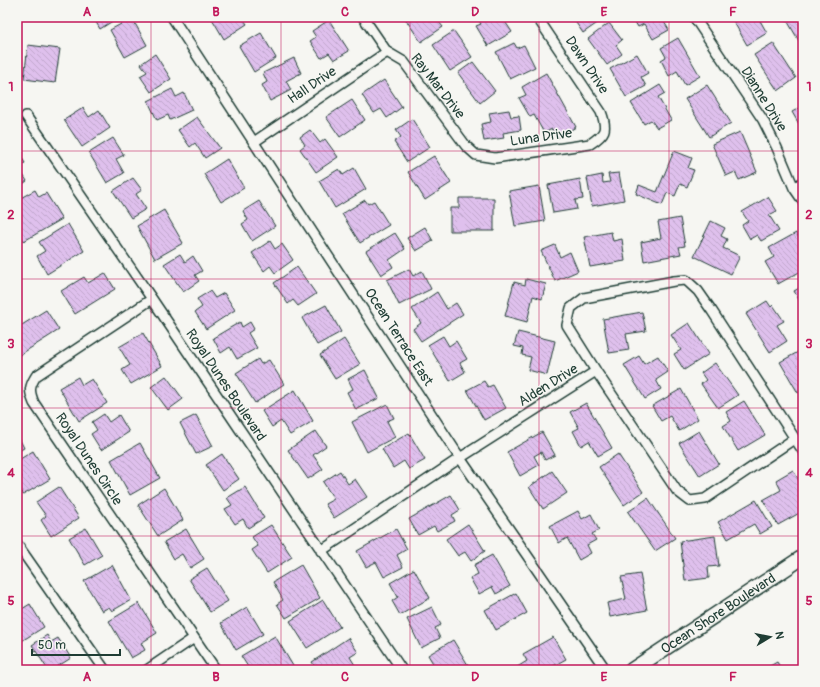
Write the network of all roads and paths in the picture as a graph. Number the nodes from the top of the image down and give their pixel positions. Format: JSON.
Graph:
{"nodes":[{"id":1,"x":172,"y":17,"type":"edge"},
{"id":2,"x":363,"y":17,"type":"edge"},
{"id":3,"x":537,"y":17,"type":"edge"},
{"id":4,"x":694,"y":17,"type":"edge"},
{"id":5,"x":387,"y":52,"type":"junction"},
{"id":6,"x":26,"y":116,"type":"dead end"},
{"id":7,"x":604,"y":132,"type":"joint"},
{"id":8,"x":254,"y":142,"type":"junction"},
{"id":9,"x":476,"y":155,"type":"joint"},
{"id":10,"x":803,"y":182,"type":"edge"},
{"id":11,"x":794,"y":188,"type":"junction"},
{"id":12,"x":803,"y":201,"type":"edge"},
{"id":13,"x":152,"y":299,"type":"junction"},
{"id":14,"x":596,"y":371,"type":"junction"},
{"id":15,"x":794,"y":439,"type":"junction"},
{"id":16,"x":803,"y":451,"type":"edge"},
{"id":17,"x":460,"y":458,"type":"junction"},
{"id":18,"x":17,"y":544,"type":"edge"},
{"id":19,"x":321,"y":551,"type":"junction"},
{"id":20,"x":803,"y":556,"type":"edge"},
{"id":21,"x":194,"y":638,"type":"junction"},
{"id":22,"x":105,"y":670,"type":"edge"},
{"id":23,"x":148,"y":670,"type":"edge"},
{"id":24,"x":216,"y":670,"type":"edge"},
{"id":25,"x":402,"y":670,"type":"edge"},
{"id":26,"x":606,"y":670,"type":"edge"},
{"id":27,"x":632,"y":670,"type":"edge"}],
"edges":[{"from":1,"to":8,"type":"street","name":"Ocean Terrace East"},
{"from":2,"to":5,"type":"street","name":"Ray Mar Drive"},
{"from":3,"to":7,"type":"street","name":"Dawn Drive"},
{"from":4,"to":11,"type":"street","name":"Dianne Drive"},
{"from":5,"to":8,"type":"street","name":"Hall Drive"},
{"from":5,"to":9,"type":"street","name":"Ray Mar Drive"},
{"from":6,"to":13,"type":"street","name":"Royal Dunes Boulevard"},
{"from":7,"to":9,"type":"street","name":"Luna Drive"},
{"from":8,"to":17,"type":"street","name":"Ocean Terrace East"},
{"from":10,"to":11,"type":"street"},
{"from":11,"to":12,"type":"street","name":"Dianne Drive"},
{"from":13,"to":19,"type":"street","name":"Royal Dunes Boulevard"},
{"from":13,"to":21,"type":"street","name":"Royal Dunes Circle"},
{"from":14,"to":15,"type":"street"},
{"from":14,"to":15,"type":"street","name":"Alden Drive"},
{"from":14,"to":17,"type":"street","name":"Alden Drive"},
{"from":15,"to":16,"type":"street"},
{"from":17,"to":19,"type":"street","name":"Alden Drive"},
{"from":17,"to":26,"type":"street","name":"Ocean Terrace East"},
{"from":18,"to":22,"type":"street"},
{"from":19,"to":25,"type":"street","name":"Royal Dunes Boulevard"},
{"from":20,"to":27,"type":"main road","name":"Ocean Shore Boulevard"},
{"from":21,"to":23,"type":"street"},
{"from":21,"to":24,"type":"street","name":"Royal Dunes Circle"}]}
